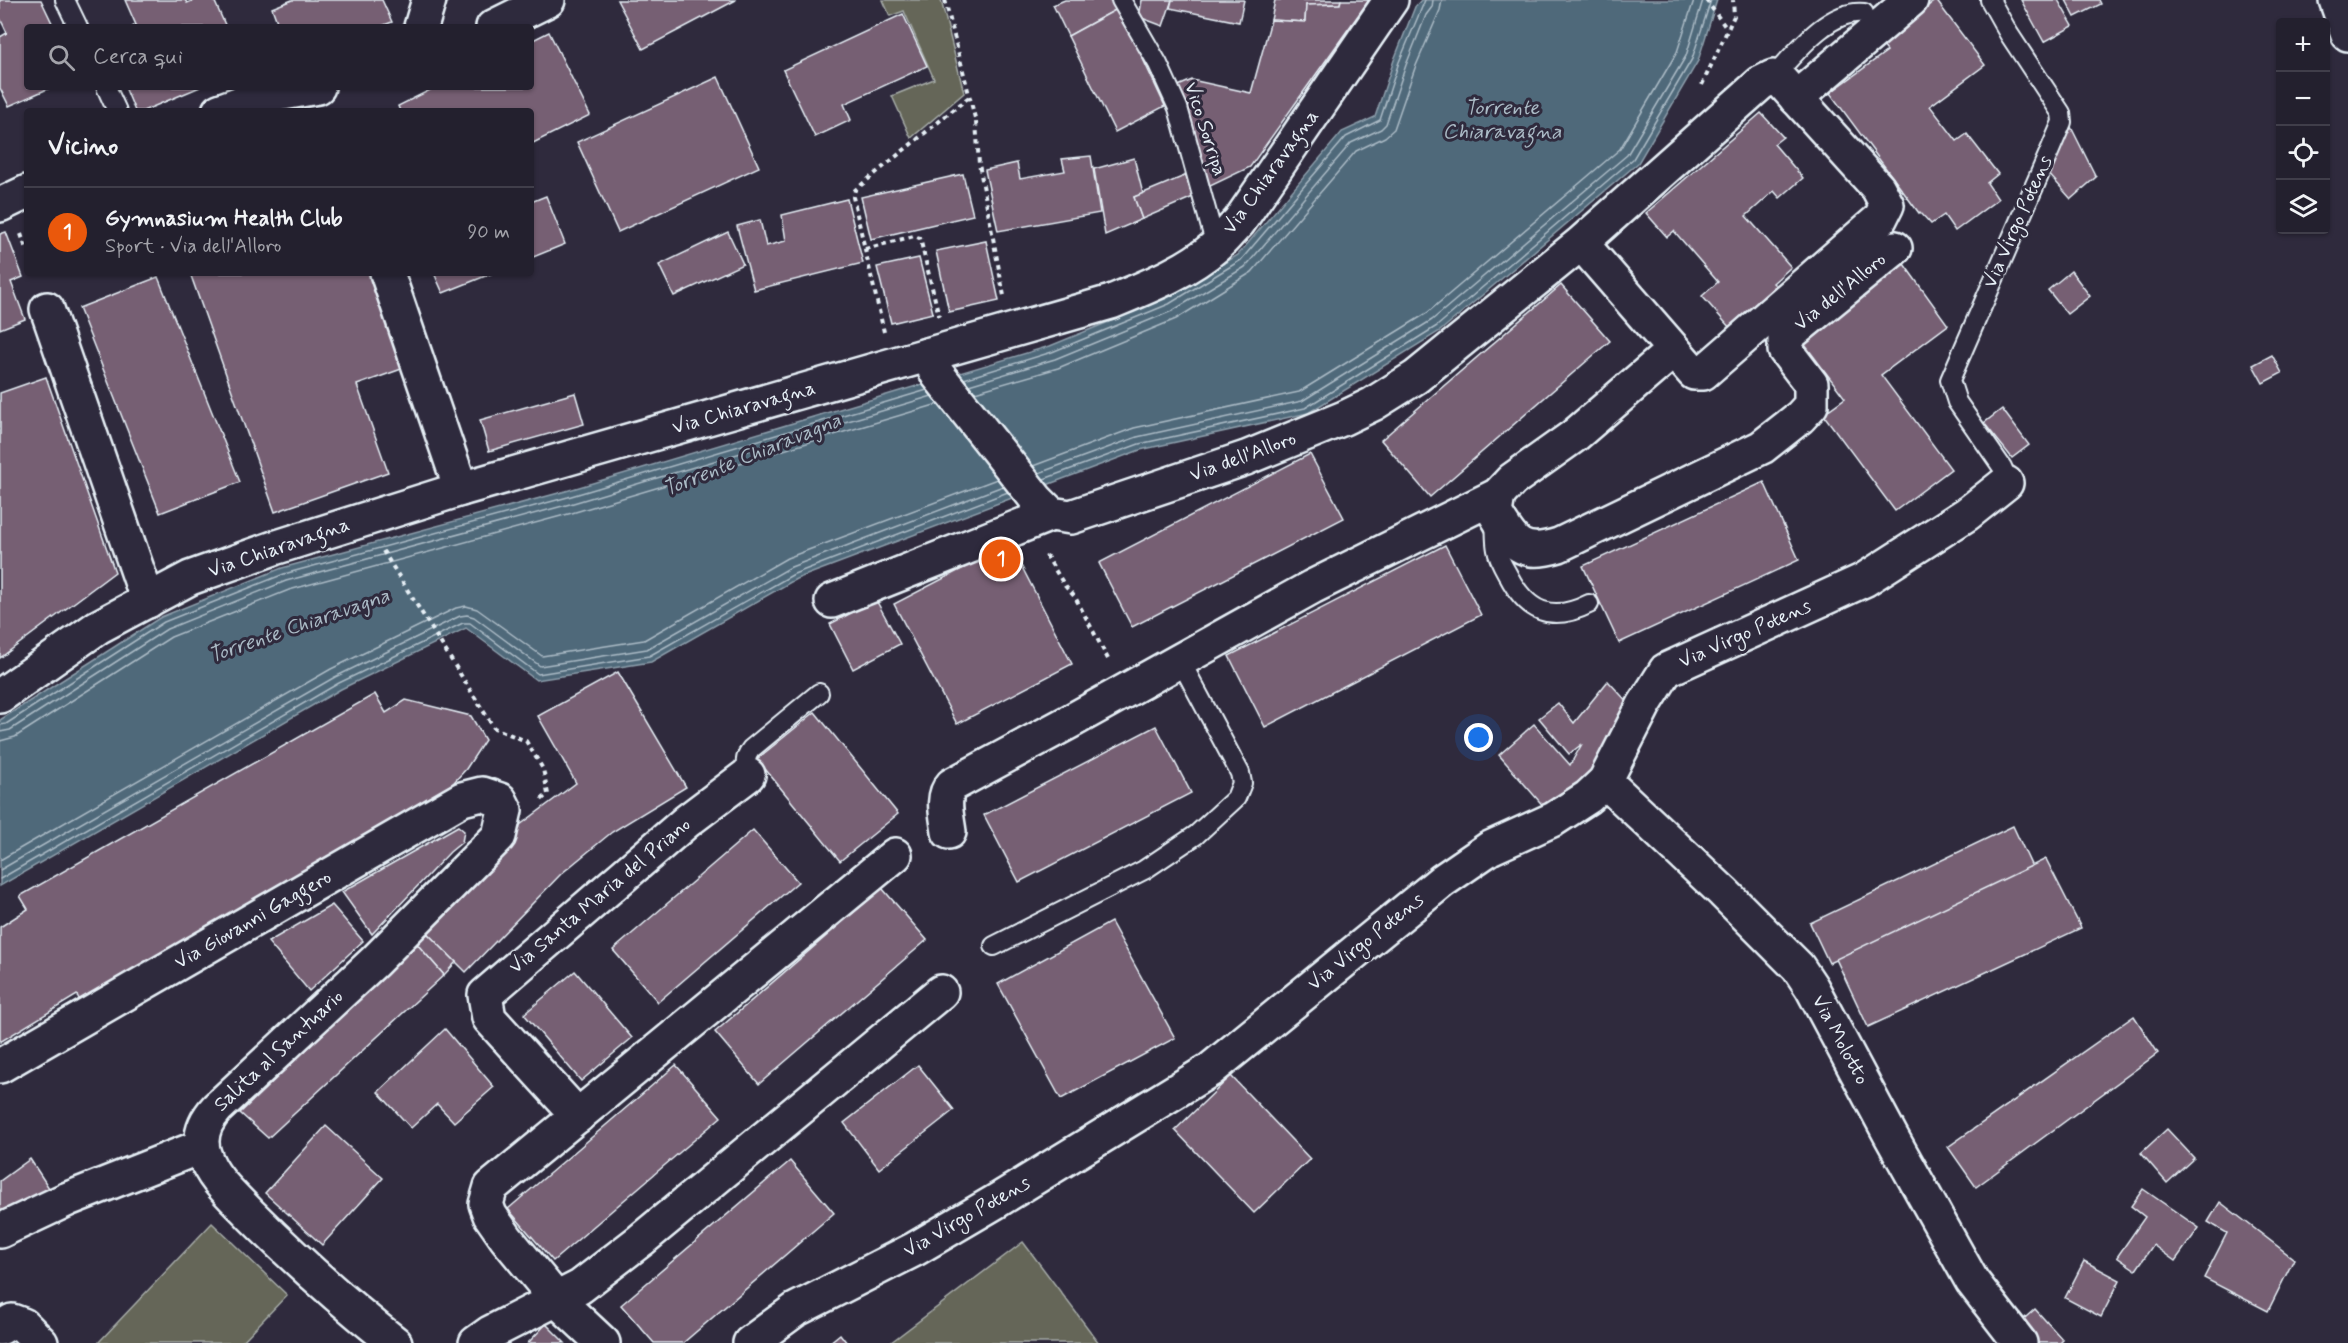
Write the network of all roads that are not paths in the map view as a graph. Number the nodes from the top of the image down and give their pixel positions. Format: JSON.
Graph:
{"nodes":[{"id":1,"x":65,"y":0,"type":"edge"},
{"id":2,"x":429,"y":0,"type":"edge"},
{"id":3,"x":548,"y":0,"type":"edge"},
{"id":4,"x":1121,"y":0,"type":"edge"},
{"id":5,"x":1392,"y":0,"type":"edge"},
{"id":6,"x":1911,"y":0,"type":"edge"},
{"id":7,"x":1990,"y":0,"type":"edge"},
{"id":8,"x":2336,"y":0,"type":"edge"},
{"id":9,"x":1864,"y":13,"type":"dead end"},
{"id":10,"x":77,"y":24,"type":"edge"},
{"id":11,"x":422,"y":24,"type":"edge"},
{"id":12,"x":499,"y":24,"type":"edge"},
{"id":13,"x":2348,"y":34,"type":"edge"},
{"id":14,"x":1784,"y":87,"type":"junction"},
{"id":15,"x":107,"y":90,"type":"edge"},
{"id":16,"x":301,"y":90,"type":"edge"},
{"id":17,"x":116,"y":108,"type":"edge"},
{"id":18,"x":227,"y":108,"type":"edge"},
{"id":19,"x":24,"y":193,"type":"edge"},
{"id":20,"x":0,"y":205,"type":"edge"},
{"id":21,"x":1581,"y":243,"type":"junction"},
{"id":22,"x":1216,"y":246,"type":"junction"},
{"id":23,"x":1895,"y":248,"type":"dead end"},
{"id":24,"x":388,"y":276,"type":"edge"},
{"id":25,"x":47,"y":309,"type":"dead end"},
{"id":26,"x":1674,"y":350,"type":"junction"},
{"id":27,"x":937,"y":360,"type":"junction"},
{"id":28,"x":2006,"y":483,"type":"joint"},
{"id":29,"x":461,"y":489,"type":"junction"},
{"id":30,"x":1496,"y":504,"type":"junction"},
{"id":31,"x":1044,"y":507,"type":"junction"},
{"id":32,"x":148,"y":601,"type":"junction"},
{"id":33,"x":832,"y":601,"type":"dead end"},
{"id":34,"x":1589,"y":604,"type":"dead end"},
{"id":35,"x":1180,"y":660,"type":"junction"},
{"id":36,"x":819,"y":693,"type":"dead end"},
{"id":37,"x":0,"y":696,"type":"edge"},
{"id":38,"x":748,"y":775,"type":"joint"},
{"id":39,"x":1605,"y":781,"type":"junction"},
{"id":40,"x":502,"y":823,"type":"joint"},
{"id":41,"x":949,"y":832,"type":"dead end"},
{"id":42,"x":895,"y":855,"type":"dead end"},
{"id":43,"x":994,"y":946,"type":"dead end"},
{"id":44,"x":941,"y":992,"type":"dead end"},
{"id":45,"x":0,"y":1066,"type":"edge"},
{"id":46,"x":578,"y":1116,"type":"junction"},
{"id":47,"x":202,"y":1146,"type":"junction"},
{"id":48,"x":0,"y":1231,"type":"edge"},
{"id":49,"x":557,"y":1300,"type":"junction"},
{"id":50,"x":0,"y":1328,"type":"edge"},
{"id":51,"x":42,"y":1343,"type":"edge"},
{"id":52,"x":395,"y":1343,"type":"edge"},
{"id":53,"x":476,"y":1343,"type":"edge"},
{"id":54,"x":603,"y":1343,"type":"edge"},
{"id":55,"x":750,"y":1343,"type":"edge"},
{"id":56,"x":2020,"y":1343,"type":"edge"}],
"edges":[{"from":1,"to":10,"type":"lane"},
{"from":2,"to":11,"type":"street"},
{"from":3,"to":12,"type":"street"},
{"from":4,"to":22,"type":"lane","name":"Vico Sorripa"},
{"from":5,"to":22,"type":"street","name":"Via Chiaravagna"},
{"from":6,"to":14,"type":"street","name":"Via dell'Alloro"},
{"from":7,"to":28,"type":"lane","name":"Via Virgo Potens"},
{"from":8,"to":13,"type":"street"},
{"from":9,"to":14,"type":"lane"},
{"from":14,"to":21,"type":"street","name":"Via dell'Alloro"},
{"from":14,"to":26,"type":"street","name":"Via dell'Alloro"},
{"from":15,"to":17,"type":"lane"},
{"from":16,"to":18,"type":"street"},
{"from":19,"to":20,"type":"street"},
{"from":21,"to":26,"type":"street","name":"Via dell'Alloro"},
{"from":21,"to":31,"type":"street","name":"Via dell'Alloro"},
{"from":22,"to":27,"type":"street","name":"Via Chiaravagna"},
{"from":23,"to":30,"type":"street","name":"Via dell'Alloro"},
{"from":24,"to":29,"type":"street"},
{"from":25,"to":32,"type":"street"},
{"from":26,"to":30,"type":"street"},
{"from":27,"to":29,"type":"street","name":"Via Chiaravagna"},
{"from":27,"to":31,"type":"street"},
{"from":28,"to":39,"type":"street","name":"Via Virgo Potens"},
{"from":29,"to":32,"type":"street","name":"Via Chiaravagna"},
{"from":30,"to":34,"type":"lane"},
{"from":30,"to":35,"type":"street"},
{"from":31,"to":33,"type":"street"},
{"from":32,"to":37,"type":"street","name":"Via Chiaravagna"},
{"from":35,"to":41,"type":"street"},
{"from":35,"to":43,"type":"lane"},
{"from":36,"to":38,"type":"lane","name":"Via Santa Maria del Priano"},
{"from":38,"to":46,"type":"street","name":"Via Santa Maria del Priano"},
{"from":39,"to":55,"type":"street","name":"Via Virgo Potens"},
{"from":39,"to":56,"type":"street","name":"Via Molotto"},
{"from":40,"to":45,"type":"street","name":"Via Giovanni Gaggero"},
{"from":40,"to":47,"type":"street","name":"Salita al Santuario"},
{"from":42,"to":46,"type":"street"},
{"from":44,"to":49,"type":"street"},
{"from":46,"to":49,"type":"street"},
{"from":47,"to":48,"type":"street"},
{"from":47,"to":52,"type":"street"},
{"from":49,"to":53,"type":"street"},
{"from":49,"to":54,"type":"street"},
{"from":50,"to":51,"type":"street"}]}
